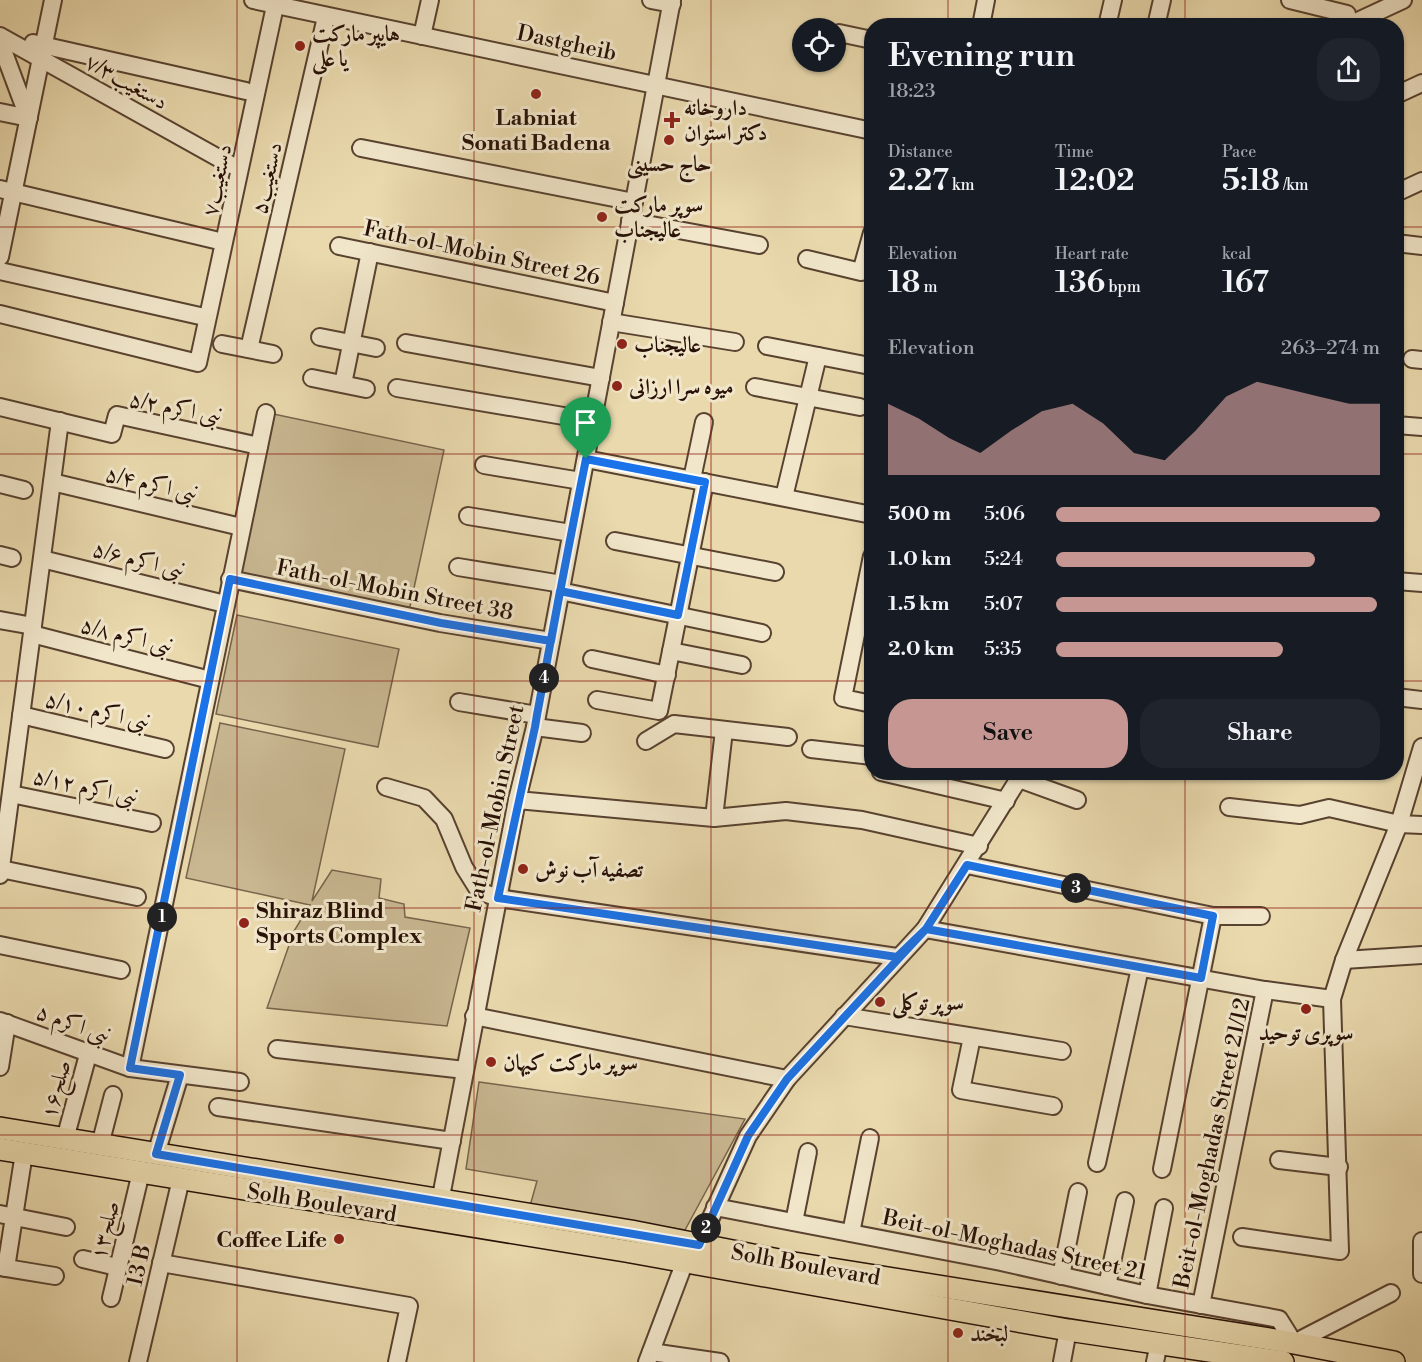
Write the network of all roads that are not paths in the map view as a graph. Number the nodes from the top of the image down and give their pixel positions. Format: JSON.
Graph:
{"nodes":[{"id":1,"x":53,"y":0,"type":"edge"},
{"id":2,"x":430,"y":0,"type":"edge"},
{"id":3,"x":651,"y":0,"type":"edge"},
{"id":4,"x":986,"y":0,"type":"edge"},
{"id":5,"x":1113,"y":0,"type":"edge"},
{"id":6,"x":1162,"y":0,"type":"edge"},
{"id":7,"x":1290,"y":0,"type":"edge"},
{"id":8,"x":1403,"y":0,"type":"edge"},
{"id":9,"x":263,"y":2,"type":"edge"},
{"id":10,"x":672,"y":2,"type":"edge"},
{"id":11,"x":1348,"y":16,"type":"edge"},
{"id":12,"x":326,"y":17,"type":"junction"},
{"id":13,"x":983,"y":18,"type":"edge"},
{"id":14,"x":1109,"y":18,"type":"edge"},
{"id":15,"x":1158,"y":18,"type":"edge"},
{"id":16,"x":846,"y":34,"type":"edge"},
{"id":17,"x":0,"y":36,"type":"edge"},
{"id":18,"x":422,"y":36,"type":"junction"},
{"id":19,"x":864,"y":38,"type":"edge"},
{"id":20,"x":0,"y":42,"type":"edge"},
{"id":21,"x":44,"y":45,"type":"junction"},
{"id":22,"x":1422,"y":83,"type":"edge"},
{"id":23,"x":656,"y":84,"type":"junction"},
{"id":24,"x":246,"y":91,"type":"dead end"},
{"id":25,"x":1404,"y":91,"type":"edge"},
{"id":26,"x":0,"y":112,"type":"edge"},
{"id":27,"x":29,"y":118,"type":"junction"},
{"id":28,"x":864,"y":129,"type":"edge"},
{"id":29,"x":361,"y":148,"type":"dead end"},
{"id":30,"x":231,"y":165,"type":"dead end"},
{"id":31,"x":1422,"y":182,"type":"edge"},
{"id":32,"x":1404,"y":190,"type":"edge"},
{"id":33,"x":7,"y":191,"type":"edge"},
{"id":34,"x":634,"y":202,"type":"junction"},
{"id":35,"x":630,"y":221,"type":"junction"},
{"id":36,"x":215,"y":240,"type":"dead end"},
{"id":37,"x":1404,"y":244,"type":"edge"},
{"id":38,"x":759,"y":245,"type":"dead end"},
{"id":39,"x":339,"y":246,"type":"dead end"},
{"id":40,"x":1422,"y":246,"type":"edge"},
{"id":41,"x":370,"y":252,"type":"junction"},
{"id":42,"x":0,"y":257,"type":"edge"},
{"id":43,"x":807,"y":259,"type":"dead end"},
{"id":44,"x":864,"y":261,"type":"edge"},
{"id":45,"x":0,"y":271,"type":"edge"},
{"id":46,"x":615,"y":303,"type":"junction"},
{"id":47,"x":0,"y":314,"type":"edge"},
{"id":48,"x":200,"y":316,"type":"dead end"},
{"id":49,"x":611,"y":322,"type":"junction"},
{"id":50,"x":320,"y":337,"type":"dead end"},
{"id":51,"x":735,"y":342,"type":"dead end"},
{"id":52,"x":352,"y":343,"type":"junction"},
{"id":53,"x":406,"y":343,"type":"dead end"},
{"id":54,"x":222,"y":344,"type":"dead end"},
{"id":55,"x":767,"y":346,"type":"dead end"},
{"id":56,"x":376,"y":348,"type":"dead end"},
{"id":57,"x":249,"y":349,"type":"junction"},
{"id":58,"x":273,"y":354,"type":"dead end"},
{"id":59,"x":818,"y":356,"type":"junction"},
{"id":60,"x":864,"y":365,"type":"edge"},
{"id":61,"x":312,"y":378,"type":"dead end"},
{"id":62,"x":601,"y":378,"type":"junction"},
{"id":63,"x":343,"y":384,"type":"junction"},
{"id":64,"x":755,"y":387,"type":"dead end"},
{"id":65,"x":366,"y":388,"type":"dead end"},
{"id":66,"x":397,"y":388,"type":"dead end"},
{"id":67,"x":808,"y":397,"type":"junction"},
{"id":68,"x":0,"y":407,"type":"edge"},
{"id":69,"x":860,"y":407,"type":"dead end"},
{"id":70,"x":266,"y":413,"type":"dead end"},
{"id":71,"x":60,"y":421,"type":"junction"},
{"id":72,"x":592,"y":421,"type":"junction"},
{"id":73,"x":704,"y":422,"type":"dead end"},
{"id":74,"x":1404,"y":426,"type":"edge"},
{"id":75,"x":1422,"y":427,"type":"edge"},
{"id":76,"x":259,"y":446,"type":"junction"},
{"id":77,"x":586,"y":459,"type":"junction"},
{"id":78,"x":483,"y":465,"type":"dead end"},
{"id":79,"x":581,"y":481,"type":"junction"},
{"id":80,"x":698,"y":481,"type":"junction"},
{"id":81,"x":52,"y":482,"type":"junction"},
{"id":82,"x":0,"y":484,"type":"edge"},
{"id":83,"x":24,"y":490,"type":"dead end"},
{"id":84,"x":784,"y":497,"type":"junction"},
{"id":85,"x":864,"y":513,"type":"edge"},
{"id":86,"x":468,"y":516,"type":"dead end"},
{"id":87,"x":241,"y":527,"type":"junction"},
{"id":88,"x":572,"y":533,"type":"junction"},
{"id":89,"x":615,"y":541,"type":"dead end"},
{"id":90,"x":690,"y":556,"type":"junction"},
{"id":91,"x":42,"y":559,"type":"junction"},
{"id":92,"x":458,"y":567,"type":"dead end"},
{"id":93,"x":775,"y":572,"type":"dead end"},
{"id":94,"x":230,"y":579,"type":"junction"},
{"id":95,"x":1404,"y":582,"type":"edge"},
{"id":96,"x":1422,"y":583,"type":"edge"},
{"id":97,"x":561,"y":588,"type":"junction"},
{"id":98,"x":225,"y":604,"type":"junction"},
{"id":99,"x":678,"y":615,"type":"junction"},
{"id":100,"x":0,"y":620,"type":"edge"},
{"id":101,"x":32,"y":630,"type":"junction"},
{"id":102,"x":762,"y":633,"type":"dead end"},
{"id":103,"x":551,"y":641,"type":"junction"},
{"id":104,"x":863,"y":641,"type":"edge"},
{"id":105,"x":671,"y":651,"type":"junction"},
{"id":106,"x":592,"y":659,"type":"dead end"},
{"id":107,"x":742,"y":664,"type":"dead end"},
{"id":108,"x":667,"y":675,"type":"junction"},
{"id":109,"x":210,"y":680,"type":"junction"},
{"id":110,"x":1404,"y":698,"type":"edge"},
{"id":111,"x":597,"y":700,"type":"dead end"},
{"id":112,"x":1422,"y":700,"type":"edge"},
{"id":113,"x":459,"y":702,"type":"dead end"},
{"id":114,"x":864,"y":702,"type":"edge"},
{"id":115,"x":21,"y":715,"type":"junction"},
{"id":116,"x":536,"y":721,"type":"junction"},
{"id":117,"x":724,"y":730,"type":"junction"},
{"id":118,"x":582,"y":732,"type":"dead end"},
{"id":119,"x":788,"y":737,"type":"dead end"},
{"id":120,"x":646,"y":741,"type":"dead end"},
{"id":121,"x":1422,"y":747,"type":"edge"},
{"id":122,"x":165,"y":749,"type":"dead end"},
{"id":123,"x":811,"y":749,"type":"dead end"},
{"id":124,"x":864,"y":755,"type":"edge"},
{"id":125,"x":915,"y":780,"type":"edge"},
{"id":126,"x":1019,"y":780,"type":"edge"},
{"id":127,"x":1030,"y":780,"type":"edge"},
{"id":128,"x":386,"y":787,"type":"dead end"},
{"id":129,"x":11,"y":794,"type":"junction"},
{"id":130,"x":517,"y":800,"type":"junction"},
{"id":131,"x":1077,"y":800,"type":"dead end"},
{"id":132,"x":1006,"y":801,"type":"junction"},
{"id":133,"x":1229,"y":807,"type":"dead end"},
{"id":134,"x":714,"y":818,"type":"junction"},
{"id":135,"x":152,"y":823,"type":"dead end"},
{"id":136,"x":1399,"y":824,"type":"junction"},
{"id":137,"x":1422,"y":825,"type":"edge"},
{"id":138,"x":979,"y":846,"type":"junction"},
{"id":139,"x":967,"y":865,"type":"junction"},
{"id":140,"x":1,"y":869,"type":"edge"},
{"id":141,"x":0,"y":875,"type":"edge"},
{"id":142,"x":136,"y":897,"type":"dead end"},
{"id":143,"x":498,"y":898,"type":"junction"},
{"id":144,"x":1213,"y":916,"type":"junction"},
{"id":145,"x":1261,"y":916,"type":"dead end"},
{"id":146,"x":926,"y":929,"type":"junction"},
{"id":147,"x":0,"y":945,"type":"edge"},
{"id":148,"x":1422,"y":955,"type":"edge"},
{"id":149,"x":897,"y":957,"type":"junction"},
{"id":150,"x":1344,"y":960,"type":"junction"},
{"id":151,"x":1140,"y":968,"type":"junction"},
{"id":152,"x":121,"y":970,"type":"dead end"},
{"id":153,"x":1201,"y":978,"type":"junction"},
{"id":154,"x":1265,"y":990,"type":"junction"},
{"id":155,"x":1332,"y":999,"type":"junction"},
{"id":156,"x":474,"y":1016,"type":"junction"},
{"id":157,"x":844,"y":1016,"type":"junction"},
{"id":158,"x":3,"y":1022,"type":"edge"},
{"id":159,"x":972,"y":1037,"type":"junction"},
{"id":160,"x":277,"y":1049,"type":"dead end"},
{"id":161,"x":89,"y":1051,"type":"junction"},
{"id":162,"x":1062,"y":1051,"type":"dead end"},
{"id":163,"x":0,"y":1068,"type":"edge"},
{"id":164,"x":130,"y":1068,"type":"junction"},
{"id":165,"x":465,"y":1070,"type":"junction"},
{"id":166,"x":180,"y":1075,"type":"junction"},
{"id":167,"x":787,"y":1079,"type":"junction"},
{"id":168,"x":240,"y":1082,"type":"dead end"},
{"id":169,"x":113,"y":1095,"type":"dead end"},
{"id":170,"x":1053,"y":1106,"type":"dead end"},
{"id":171,"x":218,"y":1107,"type":"dead end"},
{"id":172,"x":0,"y":1128,"type":"edge"},
{"id":173,"x":870,"y":1138,"type":"dead end"},
{"id":174,"x":65,"y":1139,"type":"junction"},
{"id":175,"x":452,"y":1141,"type":"junction"},
{"id":176,"x":100,"y":1145,"type":"junction"},
{"id":177,"x":0,"y":1149,"type":"edge"},
{"id":178,"x":808,"y":1152,"type":"dead end"},
{"id":179,"x":24,"y":1153,"type":"junction"},
{"id":180,"x":156,"y":1154,"type":"junction"},
{"id":181,"x":1279,"y":1160,"type":"dead end"},
{"id":182,"x":1097,"y":1163,"type":"dead end"},
{"id":183,"x":1339,"y":1167,"type":"junction"},
{"id":184,"x":1162,"y":1169,"type":"dead end"},
{"id":185,"x":141,"y":1172,"type":"junction"},
{"id":186,"x":181,"y":1179,"type":"junction"},
{"id":187,"x":1078,"y":1192,"type":"dead end"},
{"id":188,"x":339,"y":1195,"type":"junction"},
{"id":189,"x":1125,"y":1201,"type":"dead end"},
{"id":190,"x":440,"y":1202,"type":"junction"},
{"id":191,"x":715,"y":1207,"type":"junction"},
{"id":192,"x":1164,"y":1208,"type":"dead end"},
{"id":193,"x":7,"y":1216,"type":"edge"},
{"id":194,"x":794,"y":1222,"type":"junction"},
{"id":195,"x":66,"y":1227,"type":"dead end"},
{"id":196,"x":851,"y":1233,"type":"junction"},
{"id":197,"x":1242,"y":1237,"type":"dead end"},
{"id":198,"x":1422,"y":1241,"type":"edge"},
{"id":199,"x":699,"y":1245,"type":"junction"},
{"id":200,"x":83,"y":1259,"type":"dead end"},
{"id":201,"x":161,"y":1263,"type":"junction"},
{"id":202,"x":684,"y":1264,"type":"junction"},
{"id":203,"x":117,"y":1267,"type":"junction"},
{"id":204,"x":3,"y":1268,"type":"edge"},
{"id":205,"x":1422,"y":1274,"type":"edge"},
{"id":206,"x":55,"y":1276,"type":"dead end"},
{"id":207,"x":1061,"y":1276,"type":"junction"},
{"id":208,"x":865,"y":1285,"type":"junction"},
{"id":209,"x":1107,"y":1286,"type":"junction"},
{"id":210,"x":1391,"y":1293,"type":"dead end"},
{"id":211,"x":1147,"y":1295,"type":"junction"},
{"id":212,"x":111,"y":1299,"type":"dead end"},
{"id":213,"x":1201,"y":1305,"type":"junction"},
{"id":214,"x":1068,"y":1330,"type":"junction"},
{"id":215,"x":1294,"y":1343,"type":"junction"},
{"id":216,"x":1157,"y":1353,"type":"edge"},
{"id":217,"x":1207,"y":1356,"type":"edge"},
{"id":218,"x":649,"y":1357,"type":"edge"},
{"id":219,"x":138,"y":1362,"type":"edge"},
{"id":220,"x":397,"y":1362,"type":"edge"},
{"id":221,"x":720,"y":1362,"type":"edge"},
{"id":222,"x":1062,"y":1362,"type":"edge"},
{"id":223,"x":1283,"y":1362,"type":"edge"},
{"id":224,"x":1394,"y":1362,"type":"edge"}],
"edges":[{"from":1,"to":21,"type":"street"},
{"from":2,"to":18,"type":"street"},
{"from":3,"to":10,"type":"street"},
{"from":4,"to":13,"type":"street"},
{"from":5,"to":14,"type":"street"},
{"from":6,"to":15,"type":"street"},
{"from":7,"to":11,"type":"street"},
{"from":8,"to":11,"type":"street"},
{"from":9,"to":12,"type":"street","name":"Dastgheib"},
{"from":9,"to":47,"type":"street","name":"دستغیب۷"},
{"from":10,"to":23,"type":"street","name":"Fath-ol-Mobin Street"},
{"from":12,"to":18,"type":"street","name":"Dastgheib"},
{"from":12,"to":57,"type":"street","name":"دستغیب۵"},
{"from":16,"to":19,"type":"street"},
{"from":17,"to":21,"type":"street"},
{"from":17,"to":30,"type":"street","name":"دستغیب۷/۳"},
{"from":18,"to":23,"type":"street","name":"Dastgheib"},
{"from":20,"to":27,"type":"street"},
{"from":21,"to":24,"type":"street"},
{"from":21,"to":27,"type":"street"},
{"from":22,"to":25,"type":"street"},
{"from":23,"to":28,"type":"street","name":"Dastgheib"},
{"from":23,"to":34,"type":"street","name":"Fath-ol-Mobin Street"},
{"from":26,"to":27,"type":"street"},
{"from":27,"to":33,"type":"street"},
{"from":29,"to":34,"type":"street"},
{"from":31,"to":32,"type":"street"},
{"from":33,"to":36,"type":"street"},
{"from":33,"to":42,"type":"street"},
{"from":34,"to":35,"type":"street","name":"Fath-ol-Mobin Street"},
{"from":35,"to":38,"type":"street"},
{"from":35,"to":46,"type":"street","name":"Fath-ol-Mobin Street"},
{"from":37,"to":40,"type":"street"},
{"from":39,"to":41,"type":"street","name":"Fath-ol-Mobin Street 26"},
{"from":41,"to":46,"type":"street","name":"Fath-ol-Mobin Street 26"},
{"from":41,"to":52,"type":"street"},
{"from":43,"to":44,"type":"street"},
{"from":45,"to":48,"type":"street"},
{"from":46,"to":49,"type":"street","name":"Fath-ol-Mobin Street"},
{"from":49,"to":51,"type":"street"},
{"from":49,"to":62,"type":"street","name":"Fath-ol-Mobin Street"},
{"from":50,"to":52,"type":"street"},
{"from":52,"to":56,"type":"street"},
{"from":52,"to":63,"type":"street"},
{"from":53,"to":62,"type":"street"},
{"from":54,"to":57,"type":"street"},
{"from":55,"to":59,"type":"street"},
{"from":57,"to":58,"type":"street"},
{"from":59,"to":60,"type":"street"},
{"from":59,"to":67,"type":"street"},
{"from":61,"to":63,"type":"street"},
{"from":62,"to":72,"type":"street","name":"Fath-ol-Mobin Street"},
{"from":63,"to":65,"type":"street"},
{"from":64,"to":67,"type":"street"},
{"from":66,"to":72,"type":"street"},
{"from":67,"to":69,"type":"street"},
{"from":67,"to":84,"type":"street"},
{"from":68,"to":71,"type":"street"},
{"from":70,"to":76,"type":"street"},
{"from":71,"to":76,"type":"street","name":"نبی اکرم ۵/۲"},
{"from":71,"to":81,"type":"street"},
{"from":72,"to":77,"type":"street","name":"Fath-ol-Mobin Street"},
{"from":73,"to":80,"type":"street"},
{"from":74,"to":75,"type":"street"},
{"from":76,"to":87,"type":"street"},
{"from":77,"to":79,"type":"street","name":"Fath-ol-Mobin Street"},
{"from":77,"to":80,"type":"street"},
{"from":78,"to":79,"type":"street"},
{"from":79,"to":88,"type":"street","name":"Fath-ol-Mobin Street"},
{"from":80,"to":84,"type":"street"},
{"from":80,"to":90,"type":"street"},
{"from":81,"to":87,"type":"street","name":"نبی اکرم ۵/۴"},
{"from":81,"to":91,"type":"street"},
{"from":82,"to":83,"type":"street"},
{"from":84,"to":85,"type":"street"},
{"from":86,"to":88,"type":"street"},
{"from":87,"to":94,"type":"street"},
{"from":88,"to":97,"type":"street","name":"Fath-ol-Mobin Street"},
{"from":89,"to":90,"type":"street"},
{"from":90,"to":93,"type":"street"},
{"from":90,"to":99,"type":"street"},
{"from":91,"to":98,"type":"street","name":"نبی اکرم ۵/۶"},
{"from":91,"to":101,"type":"street"},
{"from":92,"to":97,"type":"street"},
{"from":94,"to":98,"type":"street"},
{"from":94,"to":103,"type":"street","name":"Fath-ol-Mobin Street 38"},
{"from":95,"to":96,"type":"street"},
{"from":97,"to":99,"type":"street"},
{"from":97,"to":103,"type":"street","name":"Fath-ol-Mobin Street"},
{"from":98,"to":109,"type":"street"},
{"from":99,"to":102,"type":"street"},
{"from":99,"to":105,"type":"street"},
{"from":100,"to":101,"type":"street","name":"نبی اکرم ۵/۸"},
{"from":101,"to":109,"type":"street","name":"نبی اکرم ۵/۸"},
{"from":101,"to":115,"type":"street"},
{"from":103,"to":116,"type":"street","name":"Fath-ol-Mobin Street"},
{"from":104,"to":114,"type":"street"},
{"from":105,"to":107,"type":"street"},
{"from":105,"to":108,"type":"street"},
{"from":106,"to":108,"type":"street"},
{"from":108,"to":111,"type":"street"},
{"from":109,"to":164,"type":"street"},
{"from":110,"to":112,"type":"street"},
{"from":113,"to":116,"type":"street"},
{"from":115,"to":122,"type":"street","name":"نبی اکرم ۵/۱۰"},
{"from":115,"to":129,"type":"street"},
{"from":116,"to":118,"type":"street"},
{"from":116,"to":130,"type":"street","name":"Fath-ol-Mobin Street"},
{"from":117,"to":119,"type":"street"},
{"from":117,"to":120,"type":"street"},
{"from":117,"to":134,"type":"street"},
{"from":121,"to":136,"type":"street"},
{"from":123,"to":124,"type":"street"},
{"from":125,"to":132,"type":"street"},
{"from":126,"to":132,"type":"street"},
{"from":127,"to":131,"type":"street"},
{"from":128,"to":143,"type":"street"},
{"from":129,"to":135,"type":"street","name":"نبی اکرم ۵/۱۲"},
{"from":129,"to":140,"type":"street"},
{"from":130,"to":134,"type":"street"},
{"from":130,"to":143,"type":"street","name":"Fath-ol-Mobin Street"},
{"from":132,"to":138,"type":"street"},
{"from":133,"to":136,"type":"street"},
{"from":134,"to":138,"type":"street"},
{"from":136,"to":137,"type":"street"},
{"from":136,"to":150,"type":"street"},
{"from":138,"to":139,"type":"street"},
{"from":139,"to":144,"type":"street"},
{"from":139,"to":146,"type":"street"},
{"from":140,"to":141,"type":"street"},
{"from":140,"to":142,"type":"street"},
{"from":143,"to":149,"type":"street"},
{"from":143,"to":156,"type":"street","name":"Fath-ol-Mobin Street"},
{"from":144,"to":145,"type":"street"},
{"from":144,"to":153,"type":"street"},
{"from":146,"to":149,"type":"street"},
{"from":146,"to":151,"type":"street"},
{"from":147,"to":152,"type":"street"},
{"from":148,"to":150,"type":"street"},
{"from":149,"to":157,"type":"street"},
{"from":150,"to":155,"type":"street"},
{"from":151,"to":153,"type":"street"},
{"from":151,"to":182,"type":"street"},
{"from":153,"to":154,"type":"street"},
{"from":153,"to":184,"type":"street"},
{"from":154,"to":155,"type":"street"},
{"from":154,"to":213,"type":"street","name":"Beit-ol-Moghadas Street 21/12"},
{"from":155,"to":183,"type":"street"},
{"from":156,"to":165,"type":"street","name":"Fath-ol-Mobin Street"},
{"from":156,"to":167,"type":"street"},
{"from":157,"to":159,"type":"street"},
{"from":157,"to":167,"type":"street"},
{"from":158,"to":161,"type":"street","name":"نبی اکرم ۵"},
{"from":158,"to":163,"type":"street"},
{"from":159,"to":162,"type":"street"},
{"from":159,"to":170,"type":"street"},
{"from":160,"to":165,"type":"street"},
{"from":161,"to":164,"type":"street","name":"نبی اکرم ۵"},
{"from":161,"to":174,"type":"street","name":"صلح۱۶"},
{"from":164,"to":166,"type":"street","name":"نبی اکرم ۵"},
{"from":165,"to":175,"type":"street","name":"Fath-ol-Mobin Street"},
{"from":166,"to":168,"type":"street","name":"نبی اکرم ۵"},
{"from":166,"to":180,"type":"street"},
{"from":167,"to":191,"type":"street"},
{"from":169,"to":176,"type":"street"},
{"from":171,"to":175,"type":"street"},
{"from":172,"to":174,"type":"main road","name":"Solh Boulevard"},
{"from":173,"to":196,"type":"street"},
{"from":174,"to":176,"type":"main road","name":"Solh Boulevard"},
{"from":175,"to":190,"type":"street","name":"Fath-ol-Mobin Street"},
{"from":176,"to":180,"type":"main road","name":"Solh Boulevard"},
{"from":177,"to":179,"type":"main road","name":"Solh Boulevard"},
{"from":178,"to":194,"type":"street"},
{"from":179,"to":185,"type":"main road","name":"Solh Boulevard"},
{"from":179,"to":193,"type":"street"},
{"from":180,"to":188,"type":"main road","name":"Solh Boulevard"},
{"from":181,"to":183,"type":"street"},
{"from":183,"to":197,"type":"street"},
{"from":185,"to":186,"type":"main road","name":"Solh Boulevard"},
{"from":185,"to":203,"type":"street","name":"صلح۱۳"},
{"from":186,"to":188,"type":"main road","name":"Solh Boulevard"},
{"from":186,"to":201,"type":"street","name":"13 B"},
{"from":187,"to":207,"type":"street"},
{"from":188,"to":190,"type":"main road","name":"Solh Boulevard"},
{"from":188,"to":202,"type":"main road","name":"Solh Boulevard"},
{"from":189,"to":209,"type":"street"},
{"from":190,"to":199,"type":"main road","name":"Solh Boulevard"},
{"from":191,"to":194,"type":"street","name":"Beit-ol-Moghadas Street 21"},
{"from":191,"to":199,"type":"street"},
{"from":192,"to":211,"type":"street"},
{"from":193,"to":195,"type":"street"},
{"from":193,"to":204,"type":"street"},
{"from":194,"to":196,"type":"street","name":"Beit-ol-Moghadas Street 21"},
{"from":196,"to":207,"type":"street","name":"Beit-ol-Moghadas Street 21"},
{"from":198,"to":205,"type":"street"},
{"from":199,"to":208,"type":"main road","name":"Solh Boulevard"},
{"from":200,"to":203,"type":"street"},
{"from":201,"to":219,"type":"street","name":"13 B"},
{"from":201,"to":220,"type":"street"},
{"from":202,"to":208,"type":"main road","name":"Solh Boulevard"},
{"from":202,"to":218,"type":"street"},
{"from":203,"to":212,"type":"street","name":"صلح۱۳"},
{"from":204,"to":206,"type":"street"},
{"from":207,"to":209,"type":"street","name":"Beit-ol-Moghadas Street 21"},
{"from":208,"to":214,"type":"main road","name":"Solh Boulevard"},
{"from":208,"to":215,"type":"main road","name":"Solh Boulevard"},
{"from":209,"to":211,"type":"street","name":"Beit-ol-Moghadas Street 21"},
{"from":210,"to":215,"type":"street"},
{"from":211,"to":213,"type":"street","name":"Beit-ol-Moghadas Street 21"},
{"from":213,"to":215,"type":"street","name":"Beit-ol-Moghadas Street 21"},
{"from":214,"to":216,"type":"main road","name":"Solh Boulevard"},
{"from":214,"to":222,"type":"street"},
{"from":215,"to":224,"type":"main road","name":"Solh Boulevard"},
{"from":216,"to":217,"type":"main road","name":"Solh Boulevard"},
{"from":217,"to":223,"type":"main road","name":"Solh Boulevard"},
{"from":218,"to":221,"type":"street"}]}
